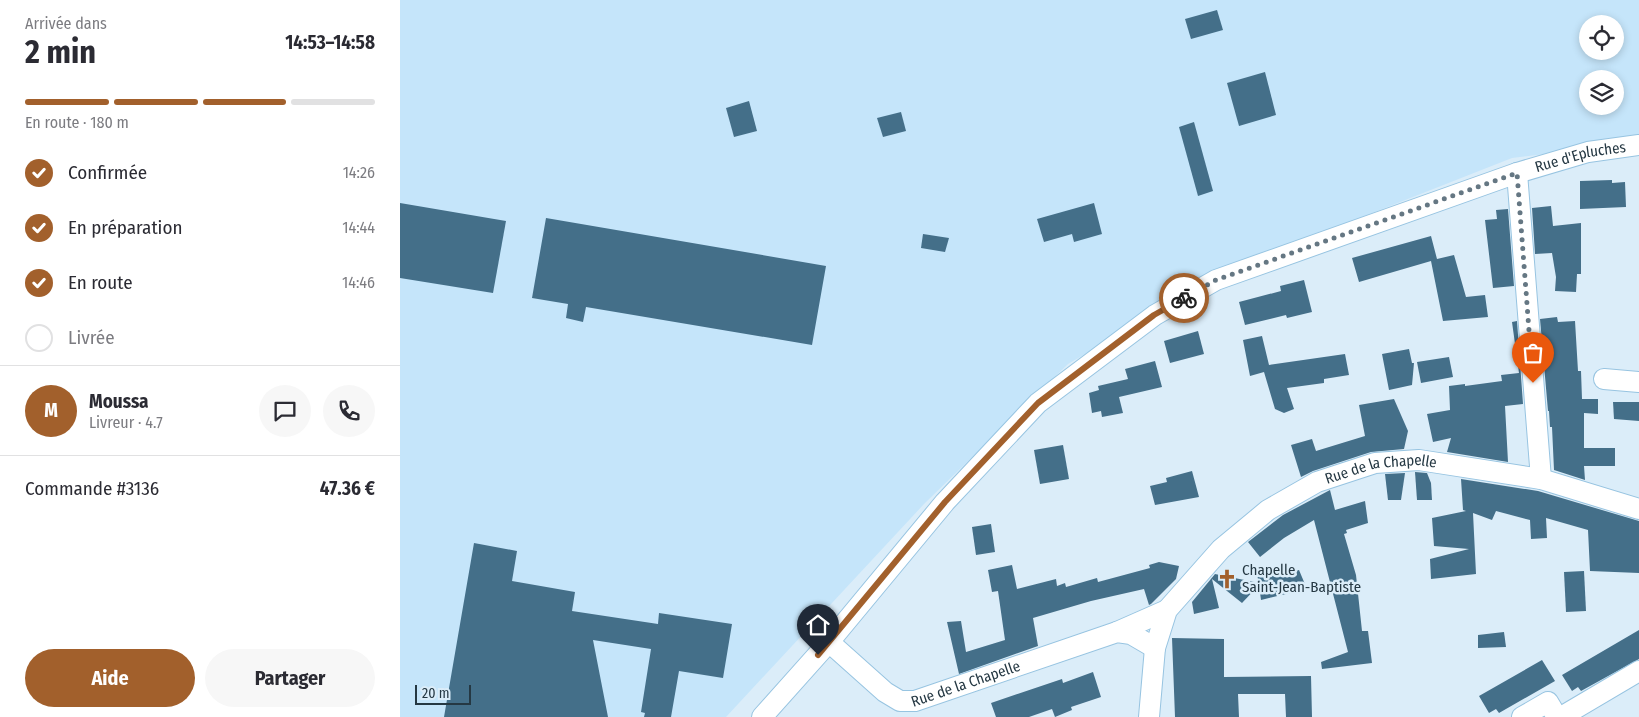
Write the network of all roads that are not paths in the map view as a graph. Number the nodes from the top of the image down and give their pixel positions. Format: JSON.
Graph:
{"nodes":[{"id":1,"x":1639,"y":145,"type":"edge"},
{"id":2,"x":1517,"y":173,"type":"junction"},
{"id":3,"x":1604,"y":379,"type":"dead end"},
{"id":4,"x":1639,"y":382,"type":"edge"},
{"id":5,"x":1541,"y":479,"type":"junction"},
{"id":6,"x":1639,"y":509,"type":"edge"},
{"id":7,"x":1167,"y":610,"type":"junction"},
{"id":8,"x":1117,"y":632,"type":"junction"},
{"id":9,"x":829,"y":642,"type":"junction"},
{"id":10,"x":1155,"y":648,"type":"junction"},
{"id":11,"x":1639,"y":671,"type":"edge"},
{"id":12,"x":762,"y":717,"type":"edge"},
{"id":13,"x":1148,"y":717,"type":"edge"},
{"id":14,"x":1522,"y":717,"type":"edge"},
{"id":15,"x":1559,"y":717,"type":"edge"}],
"edges":[{"from":1,"to":2,"type":"street","name":"Rue d'Epluches"},
{"from":2,"to":5,"type":"street"},
{"from":2,"to":9,"type":"street","name":"Rue d'Epluches"},
{"from":3,"to":4,"type":"street"},
{"from":5,"to":6,"type":"street","name":"Rue de la Chapelle"},
{"from":5,"to":7,"type":"street","name":"Rue de la Chapelle"},
{"from":7,"to":8,"type":"street","name":"Rue de la Chapelle"},
{"from":7,"to":10,"type":"street","name":"Rue de la Chapelle"},
{"from":8,"to":9,"type":"street","name":"Rue de la Chapelle"},
{"from":8,"to":10,"type":"street"},
{"from":9,"to":12,"type":"street","name":"Rue d'Epluches"},
{"from":10,"to":13,"type":"street","name":"Rue de la Chapelle"},
{"from":11,"to":15,"type":"street"},
{"from":14,"to":15,"type":"street"}]}
